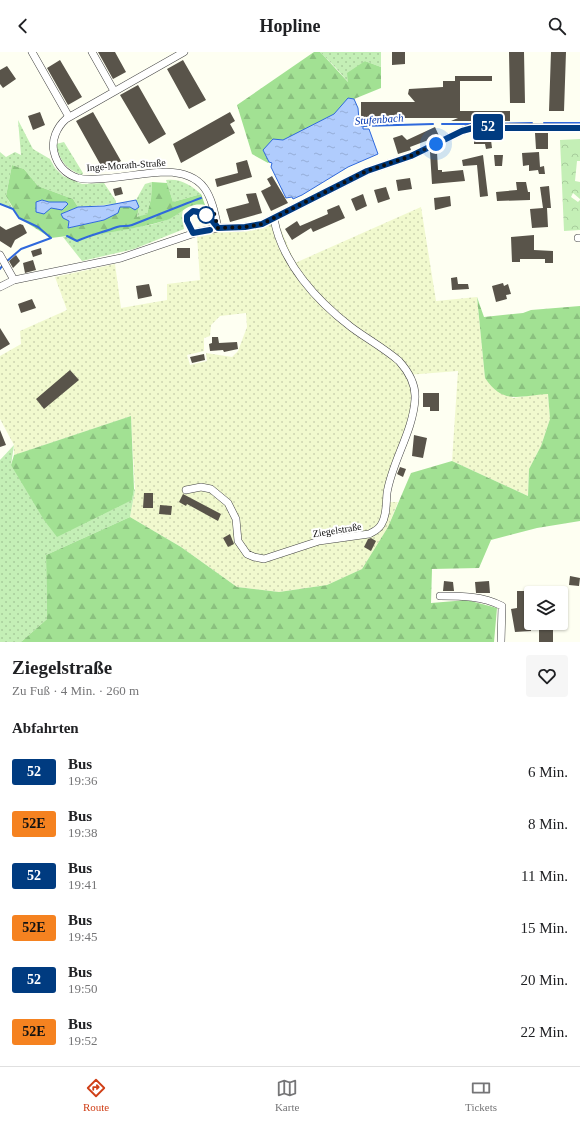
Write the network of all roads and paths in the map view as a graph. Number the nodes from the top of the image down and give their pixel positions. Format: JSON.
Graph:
{"nodes":[{"id":1,"x":32,"y":52,"type":"edge"},
{"id":2,"x":92,"y":52,"type":"edge"},
{"id":3,"x":184,"y":52,"type":"edge"},
{"id":4,"x":114,"y":91,"type":"junction"},
{"id":5,"x":69,"y":117,"type":"junction"},
{"id":6,"x":580,"y":128,"type":"edge"},
{"id":7,"x":274,"y":219,"type":"junction"},
{"id":8,"x":218,"y":228,"type":"junction"},
{"id":9,"x":0,"y":255,"type":"edge"},
{"id":10,"x":14,"y":280,"type":"junction"},
{"id":11,"x":0,"y":287,"type":"edge"},
{"id":12,"x":186,"y":490,"type":"dead end"},
{"id":13,"x":440,"y":596,"type":"dead end"},
{"id":14,"x":501,"y":642,"type":"edge"}],
"edges":[{"from":1,"to":5,"type":"street"},
{"from":2,"to":4,"type":"street"},
{"from":3,"to":4,"type":"street","name":"Inge-Morath-Straße"},
{"from":4,"to":5,"type":"street","name":"Inge-Morath-Straße"},
{"from":5,"to":8,"type":"street","name":"Inge-Morath-Straße"},
{"from":6,"to":7,"type":"street"},
{"from":7,"to":8,"type":"street"},
{"from":7,"to":12,"type":"street","name":"Ziegelstraße"},
{"from":8,"to":10,"type":"street"},
{"from":9,"to":10,"type":"street"},
{"from":10,"to":11,"type":"street"},
{"from":13,"to":14,"type":"street"}]}
